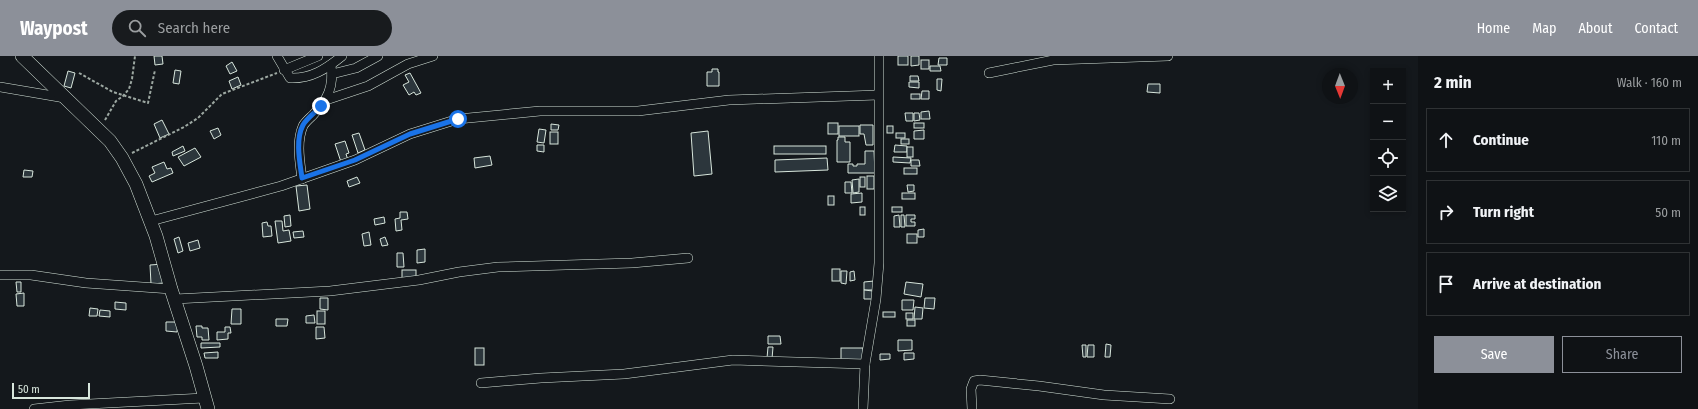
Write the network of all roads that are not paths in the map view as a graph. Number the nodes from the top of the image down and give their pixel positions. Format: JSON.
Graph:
{"nodes":[{"id":1,"x":22,"y":56,"type":"edge"},
{"id":2,"x":277,"y":56,"type":"edge"},
{"id":3,"x":318,"y":56,"type":"edge"},
{"id":4,"x":342,"y":56,"type":"edge"},
{"id":5,"x":378,"y":56,"type":"edge"},
{"id":6,"x":433,"y":56,"type":"edge"},
{"id":7,"x":879,"y":56,"type":"edge"},
{"id":8,"x":1168,"y":56,"type":"edge"},
{"id":9,"x":331,"y":65,"type":"junction"},
{"id":10,"x":284,"y":70,"type":"junction"},
{"id":11,"x":989,"y":73,"type":"dead end"},
{"id":12,"x":332,"y":74,"type":"junction"},
{"id":13,"x":0,"y":87,"type":"edge"},
{"id":14,"x":878,"y":95,"type":"junction"},
{"id":15,"x":65,"y":98,"type":"junction"},
{"id":16,"x":326,"y":100,"type":"junction"},
{"id":17,"x":302,"y":178,"type":"junction"},
{"id":18,"x":151,"y":221,"type":"junction"},
{"id":19,"x":688,"y":258,"type":"dead end"},
{"id":20,"x":0,"y":275,"type":"edge"},
{"id":21,"x":173,"y":294,"type":"junction"},
{"id":22,"x":865,"y":364,"type":"junction"},
{"id":23,"x":481,"y":383,"type":"dead end"},
{"id":24,"x":1170,"y":399,"type":"dead end"},
{"id":25,"x":206,"y":404,"type":"edge"},
{"id":26,"x":34,"y":409,"type":"edge"},
{"id":27,"x":863,"y":409,"type":"edge"},
{"id":28,"x":972,"y":409,"type":"edge"}],
"edges":[{"from":1,"to":15,"type":"street"},
{"from":2,"to":10,"type":"street"},
{"from":3,"to":10,"type":"street"},
{"from":4,"to":9,"type":"street"},
{"from":5,"to":12,"type":"street"},
{"from":6,"to":16,"type":"street"},
{"from":7,"to":14,"type":"street"},
{"from":8,"to":11,"type":"street"},
{"from":9,"to":10,"type":"street"},
{"from":9,"to":12,"type":"street"},
{"from":12,"to":16,"type":"street"},
{"from":13,"to":15,"type":"street"},
{"from":14,"to":17,"type":"street"},
{"from":14,"to":22,"type":"street"},
{"from":15,"to":18,"type":"street"},
{"from":16,"to":17,"type":"street"},
{"from":17,"to":18,"type":"street"},
{"from":18,"to":21,"type":"street"},
{"from":19,"to":21,"type":"street"},
{"from":20,"to":21,"type":"street"},
{"from":21,"to":25,"type":"street"},
{"from":22,"to":23,"type":"street"},
{"from":22,"to":27,"type":"street"},
{"from":24,"to":28,"type":"street"},
{"from":25,"to":26,"type":"street"}]}
